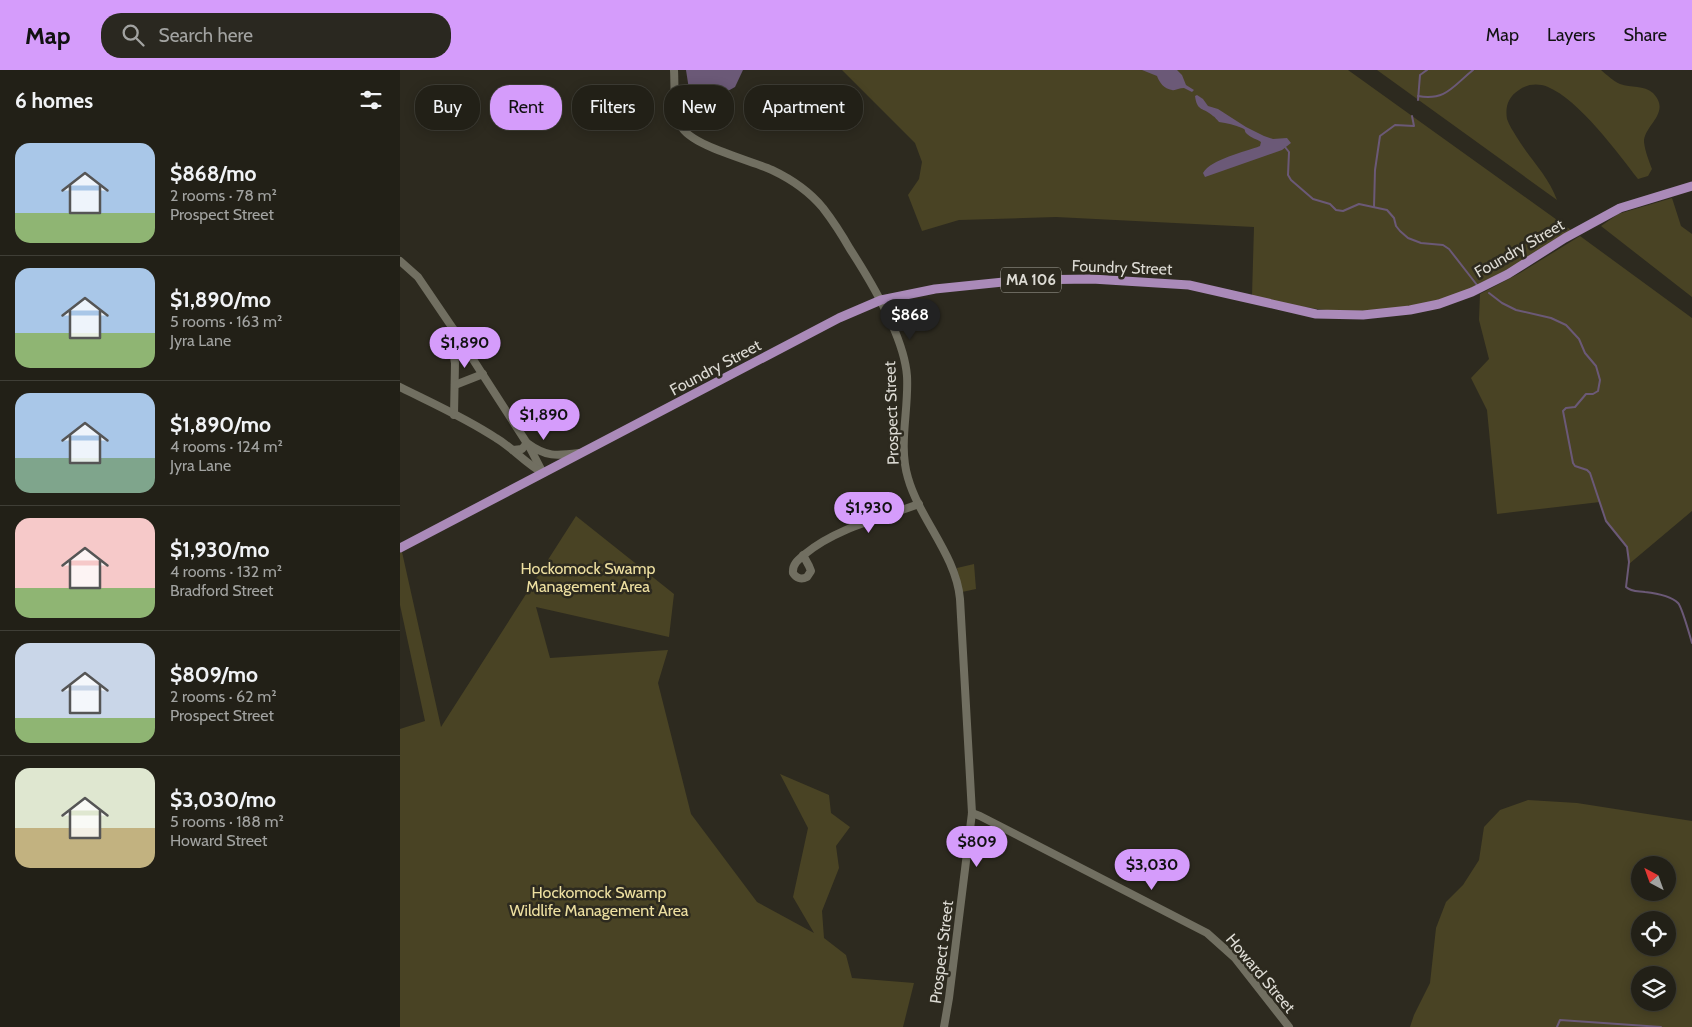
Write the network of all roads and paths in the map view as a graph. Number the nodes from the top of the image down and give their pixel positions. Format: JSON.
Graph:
{"nodes":[{"id":1,"x":674,"y":70,"type":"edge"},
{"id":2,"x":1692,"y":186,"type":"edge"},
{"id":3,"x":400,"y":260,"type":"edge"},
{"id":4,"x":881,"y":300,"type":"junction"},
{"id":5,"x":454,"y":330,"type":"junction"},
{"id":6,"x":482,"y":374,"type":"junction"},
{"id":7,"x":455,"y":385,"type":"junction"},
{"id":8,"x":400,"y":387,"type":"edge"},
{"id":9,"x":454,"y":415,"type":"junction"},
{"id":10,"x":527,"y":443,"type":"junction"},
{"id":11,"x":513,"y":450,"type":"junction"},
{"id":12,"x":581,"y":453,"type":"junction"},
{"id":13,"x":543,"y":473,"type":"junction"},
{"id":14,"x":919,"y":504,"type":"junction"},
{"id":15,"x":400,"y":548,"type":"edge"},
{"id":16,"x":803,"y":555,"type":"dead end"},
{"id":17,"x":972,"y":813,"type":"junction"},
{"id":18,"x":944,"y":1027,"type":"edge"},
{"id":19,"x":1289,"y":1027,"type":"edge"}],
"edges":[{"from":1,"to":4,"type":"street","name":"Prospect Street"},
{"from":2,"to":4,"type":"main road","name":"Foundry Street","number":"MA 106"},
{"from":3,"to":5,"type":"street"},
{"from":4,"to":12,"type":"main road","name":"Foundry Street","number":"MA 106"},
{"from":4,"to":14,"type":"street","name":"Prospect Street"},
{"from":5,"to":6,"type":"street"},
{"from":5,"to":7,"type":"street"},
{"from":6,"to":7,"type":"street"},
{"from":6,"to":10,"type":"street"},
{"from":7,"to":9,"type":"street"},
{"from":8,"to":9,"type":"street"},
{"from":9,"to":11,"type":"street"},
{"from":10,"to":11,"type":"street"},
{"from":10,"to":12,"type":"street"},
{"from":10,"to":13,"type":"street"},
{"from":11,"to":13,"type":"street"},
{"from":12,"to":13,"type":"main road","name":"Foundry Street","number":"MA 106"},
{"from":13,"to":15,"type":"main road","name":"Foundry Street","number":"MA 106"},
{"from":14,"to":16,"type":"street"},
{"from":14,"to":17,"type":"street","name":"Prospect Street"},
{"from":17,"to":18,"type":"street","name":"Prospect Street"},
{"from":17,"to":19,"type":"street","name":"Howard Street"}]}
